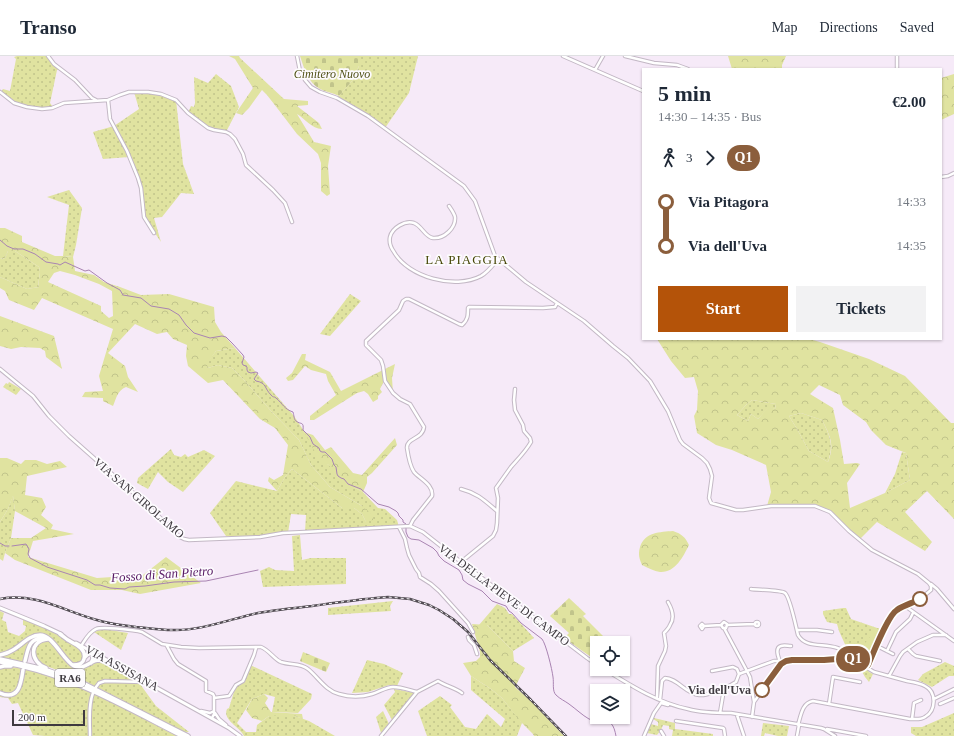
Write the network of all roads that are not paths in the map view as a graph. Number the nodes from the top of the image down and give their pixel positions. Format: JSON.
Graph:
{"nodes":[{"id":1,"x":48,"y":56,"type":"edge"},
{"id":2,"x":296,"y":56,"type":"edge"},
{"id":3,"x":563,"y":56,"type":"edge"},
{"id":4,"x":603,"y":56,"type":"edge"},
{"id":5,"x":625,"y":56,"type":"edge"},
{"id":6,"x":897,"y":56,"type":"edge"},
{"id":7,"x":685,"y":68,"type":"edge"},
{"id":8,"x":897,"y":68,"type":"edge"},
{"id":9,"x":595,"y":70,"type":"junction"},
{"id":10,"x":642,"y":90,"type":"edge"},
{"id":11,"x":0,"y":92,"type":"edge"},
{"id":12,"x":108,"y":100,"type":"junction"},
{"id":13,"x":97,"y":101,"type":"junction"},
{"id":14,"x":954,"y":173,"type":"edge"},
{"id":15,"x":942,"y":177,"type":"edge"},
{"id":16,"x":449,"y":206,"type":"dead end"},
{"id":17,"x":292,"y":222,"type":"dead end"},
{"id":18,"x":154,"y":233,"type":"dead end"},
{"id":19,"x":498,"y":259,"type":"junction"},
{"id":20,"x":556,"y":303,"type":"junction"},
{"id":21,"x":0,"y":369,"type":"edge"},
{"id":22,"x":515,"y":389,"type":"dead end"},
{"id":23,"x":461,"y":489,"type":"dead end"},
{"id":24,"x":497,"y":511,"type":"junction"},
{"id":25,"x":410,"y":526,"type":"junction"},
{"id":26,"x":400,"y":527,"type":"junction"},
{"id":27,"x":461,"y":562,"type":"junction"},
{"id":28,"x":930,"y":583,"type":"junction"},
{"id":29,"x":937,"y":588,"type":"junction"},
{"id":30,"x":751,"y":590,"type":"dead end"},
{"id":31,"x":931,"y":590,"type":"junction"},
{"id":32,"x":668,"y":602,"type":"dead end"},
{"id":33,"x":905,"y":606,"type":"junction"},
{"id":34,"x":0,"y":608,"type":"edge"},
{"id":35,"x":954,"y":609,"type":"edge"},
{"id":36,"x":914,"y":613,"type":"junction"},
{"id":37,"x":919,"y":616,"type":"junction"},
{"id":38,"x":910,"y":619,"type":"junction"},
{"id":39,"x":754,"y":624,"type":"dead end"},
{"id":40,"x":721,"y":625,"type":"junction"},
{"id":41,"x":727,"y":625,"type":"junction"},
{"id":42,"x":704,"y":626,"type":"dead end"},
{"id":43,"x":724,"y":628,"type":"junction"},
{"id":44,"x":797,"y":630,"type":"junction"},
{"id":45,"x":939,"y":630,"type":"junction"},
{"id":46,"x":473,"y":632,"type":"dead end"},
{"id":47,"x":832,"y":632,"type":"dead end"},
{"id":48,"x":60,"y":634,"type":"junction"},
{"id":49,"x":932,"y":635,"type":"junction"},
{"id":50,"x":946,"y":635,"type":"junction"},
{"id":51,"x":468,"y":637,"type":"dead end"},
{"id":52,"x":49,"y":640,"type":"junction"},
{"id":53,"x":954,"y":640,"type":"edge"},
{"id":54,"x":167,"y":645,"type":"junction"},
{"id":55,"x":81,"y":646,"type":"junction"},
{"id":56,"x":791,"y":646,"type":"dead end"},
{"id":57,"x":256,"y":648,"type":"junction"},
{"id":58,"x":881,"y":648,"type":"dead end"},
{"id":59,"x":908,"y":649,"type":"junction"},
{"id":60,"x":887,"y":651,"type":"junction"},
{"id":61,"x":92,"y":652,"type":"junction"},
{"id":62,"x":477,"y":654,"type":"dead end"},
{"id":63,"x":893,"y":654,"type":"dead end"},
{"id":64,"x":0,"y":655,"type":"edge"},
{"id":65,"x":84,"y":658,"type":"junction"},
{"id":66,"x":850,"y":658,"type":"junction"},
{"id":67,"x":590,"y":660,"type":"edge"},
{"id":68,"x":0,"y":661,"type":"edge"},
{"id":69,"x":940,"y":661,"type":"dead end"},
{"id":70,"x":25,"y":662,"type":"dead end"},
{"id":71,"x":91,"y":663,"type":"junction"},
{"id":72,"x":72,"y":665,"type":"junction"},
{"id":73,"x":780,"y":665,"type":"junction"},
{"id":74,"x":868,"y":665,"type":"junction"},
{"id":75,"x":0,"y":667,"type":"edge"},
{"id":76,"x":23,"y":670,"type":"dead end"},
{"id":77,"x":747,"y":671,"type":"junction"},
{"id":78,"x":44,"y":672,"type":"junction"},
{"id":79,"x":712,"y":672,"type":"dead end"},
{"id":80,"x":130,"y":673,"type":"junction"},
{"id":81,"x":739,"y":674,"type":"junction"},
{"id":82,"x":617,"y":676,"type":"edge"},
{"id":83,"x":889,"y":676,"type":"junction"},
{"id":84,"x":81,"y":682,"type":"junction"},
{"id":85,"x":147,"y":682,"type":"junction"},
{"id":86,"x":860,"y":682,"type":"dead end"},
{"id":87,"x":96,"y":687,"type":"dead end"},
{"id":88,"x":954,"y":688,"type":"edge"},
{"id":89,"x":724,"y":689,"type":"junction"},
{"id":90,"x":417,"y":692,"type":"junction"},
{"id":91,"x":0,"y":693,"type":"edge"},
{"id":92,"x":93,"y":693,"type":"dead end"},
{"id":93,"x":462,"y":693,"type":"dead end"},
{"id":94,"x":214,"y":698,"type":"junction"},
{"id":95,"x":954,"y":698,"type":"edge"},
{"id":96,"x":659,"y":699,"type":"junction"},
{"id":97,"x":934,"y":699,"type":"junction"},
{"id":98,"x":921,"y":700,"type":"dead end"},
{"id":99,"x":754,"y":702,"type":"junction"},
{"id":100,"x":670,"y":704,"type":"junction"},
{"id":101,"x":830,"y":704,"type":"junction"},
{"id":102,"x":940,"y":704,"type":"dead end"},
{"id":103,"x":194,"y":708,"type":"junction"},
{"id":104,"x":135,"y":710,"type":"junction"},
{"id":105,"x":214,"y":711,"type":"junction"},
{"id":106,"x":720,"y":713,"type":"junction"},
{"id":107,"x":737,"y":715,"type":"junction"},
{"id":108,"x":746,"y":716,"type":"junction"},
{"id":109,"x":752,"y":717,"type":"junction"},
{"id":110,"x":211,"y":718,"type":"junction"},
{"id":111,"x":912,"y":719,"type":"junction"},
{"id":112,"x":676,"y":721,"type":"dead end"},
{"id":113,"x":740,"y":723,"type":"junction"},
{"id":114,"x":799,"y":725,"type":"junction"},
{"id":115,"x":229,"y":728,"type":"junction"},
{"id":116,"x":824,"y":729,"type":"junction"},
{"id":117,"x":661,"y":731,"type":"dead end"},
{"id":118,"x":177,"y":732,"type":"junction"},
{"id":119,"x":90,"y":736,"type":"edge"},
{"id":120,"x":182,"y":736,"type":"edge"},
{"id":121,"x":188,"y":736,"type":"edge"},
{"id":122,"x":240,"y":736,"type":"edge"},
{"id":123,"x":381,"y":736,"type":"edge"},
{"id":124,"x":644,"y":736,"type":"edge"},
{"id":125,"x":664,"y":736,"type":"edge"},
{"id":126,"x":726,"y":736,"type":"edge"},
{"id":127,"x":744,"y":736,"type":"edge"},
{"id":128,"x":797,"y":736,"type":"edge"},
{"id":129,"x":835,"y":736,"type":"edge"},
{"id":130,"x":866,"y":736,"type":"edge"}],
"edges":[{"from":1,"to":13,"type":"street"},
{"from":2,"to":19,"type":"street"},
{"from":3,"to":9,"type":"street"},
{"from":4,"to":9,"type":"street"},
{"from":5,"to":7,"type":"street"},
{"from":6,"to":8,"type":"street"},
{"from":9,"to":10,"type":"street"},
{"from":11,"to":13,"type":"street"},
{"from":12,"to":13,"type":"street"},
{"from":12,"to":17,"type":"street"},
{"from":12,"to":18,"type":"street"},
{"from":14,"to":15,"type":"street"},
{"from":16,"to":19,"type":"street"},
{"from":19,"to":20,"type":"street"},
{"from":20,"to":25,"type":"street"},
{"from":20,"to":28,"type":"street"},
{"from":21,"to":26,"type":"street","name":"VIA SAN GIROLAMO"},
{"from":22,"to":24,"type":"street"},
{"from":23,"to":24,"type":"street"},
{"from":24,"to":27,"type":"street"},
{"from":25,"to":26,"type":"street","name":"VIA SAN GIROLAMO"},
{"from":25,"to":27,"type":"street","name":"VIA DELLA PIEVE DI CAMPO"},
{"from":26,"to":46,"type":"street"},
{"from":27,"to":67,"type":"street","name":"VIA DELLA PIEVE DI CAMPO"},
{"from":28,"to":29,"type":"street"},
{"from":28,"to":31,"type":"street"},
{"from":29,"to":31,"type":"street"},
{"from":29,"to":35,"type":"street"},
{"from":30,"to":44,"type":"street"},
{"from":31,"to":33,"type":"street"},
{"from":32,"to":96,"type":"street"},
{"from":33,"to":36,"type":"street"},
{"from":33,"to":74,"type":"street"},
{"from":34,"to":48,"type":"main road","name":"VIA ASSISANA"},
{"from":36,"to":37,"type":"street"},
{"from":36,"to":38,"type":"street"},
{"from":37,"to":38,"type":"street"},
{"from":37,"to":45,"type":"street"},
{"from":38,"to":60,"type":"street"},
{"from":39,"to":41,"type":"street"},
{"from":40,"to":41,"type":"street"},
{"from":40,"to":42,"type":"street"},
{"from":40,"to":43,"type":"street"},
{"from":41,"to":43,"type":"street"},
{"from":43,"to":77,"type":"street"},
{"from":44,"to":47,"type":"street"},
{"from":44,"to":66,"type":"street"},
{"from":45,"to":49,"type":"street"},
{"from":45,"to":50,"type":"street"},
{"from":48,"to":55,"type":"main road","name":"VIA ASSISANA"},
{"from":48,"to":65,"type":"highway"},
{"from":49,"to":50,"type":"street"},
{"from":49,"to":59,"type":"street"},
{"from":50,"to":53,"type":"street"},
{"from":51,"to":62,"type":"street"},
{"from":52,"to":64,"type":"highway"},
{"from":52,"to":70,"type":"highway"},
{"from":52,"to":72,"type":"highway"},
{"from":52,"to":84,"type":"highway"},
{"from":54,"to":55,"type":"street"},
{"from":54,"to":57,"type":"street"},
{"from":54,"to":94,"type":"street"},
{"from":55,"to":61,"type":"main road","name":"VIA ASSISANA"},
{"from":56,"to":73,"type":"street"},
{"from":57,"to":90,"type":"street"},
{"from":57,"to":94,"type":"street"},
{"from":58,"to":60,"type":"street"},
{"from":59,"to":69,"type":"street"},
{"from":59,"to":83,"type":"street"},
{"from":60,"to":63,"type":"street"},
{"from":61,"to":65,"type":"highway"},
{"from":61,"to":71,"type":"highway"},
{"from":61,"to":80,"type":"main road","name":"VIA ASSISANA"},
{"from":65,"to":72,"type":"highway"},
{"from":66,"to":73,"type":"street"},
{"from":66,"to":74,"type":"street"},
{"from":68,"to":78,"type":"highway","number":"RA6"},
{"from":68,"to":84,"type":"highway","number":"RA6"},
{"from":71,"to":72,"type":"highway"},
{"from":71,"to":80,"type":"highway"},
{"from":73,"to":77,"type":"street"},
{"from":73,"to":99,"type":"street"},
{"from":74,"to":83,"type":"street"},
{"from":75,"to":78,"type":"highway"},
{"from":76,"to":91,"type":"highway"},
{"from":77,"to":81,"type":"street"},
{"from":77,"to":99,"type":"street"},
{"from":78,"to":104,"type":"highway","number":"RA6"},
{"from":79,"to":81,"type":"street"},
{"from":80,"to":85,"type":"main road","name":"VIA ASSISANA"},
{"from":81,"to":89,"type":"street"},
{"from":82,"to":96,"type":"street"},
{"from":83,"to":97,"type":"street"},
{"from":84,"to":104,"type":"highway","number":"RA6"},
{"from":85,"to":87,"type":"street"},
{"from":85,"to":103,"type":"main road","name":"VIA ASSISANA"},
{"from":86,"to":101,"type":"street"},
{"from":88,"to":97,"type":"street"},
{"from":89,"to":96,"type":"street"},
{"from":89,"to":106,"type":"street"},
{"from":90,"to":93,"type":"street"},
{"from":90,"to":123,"type":"street"},
{"from":92,"to":119,"type":"street"},
{"from":94,"to":105,"type":"street"},
{"from":95,"to":102,"type":"street"},
{"from":96,"to":100,"type":"street"},
{"from":97,"to":111,"type":"street"},
{"from":98,"to":111,"type":"street"},
{"from":99,"to":109,"type":"street"},
{"from":100,"to":106,"type":"street"},
{"from":100,"to":124,"type":"street"},
{"from":101,"to":111,"type":"street"},
{"from":101,"to":114,"type":"street"},
{"from":103,"to":105,"type":"street"},
{"from":103,"to":110,"type":"main road","name":"VIA ASSISANA"},
{"from":104,"to":118,"type":"highway","number":"RA6"},
{"from":105,"to":110,"type":"street"},
{"from":105,"to":115,"type":"street"},
{"from":106,"to":107,"type":"street"},
{"from":107,"to":108,"type":"street"},
{"from":107,"to":113,"type":"street"},
{"from":108,"to":109,"type":"street"},
{"from":108,"to":113,"type":"street"},
{"from":109,"to":114,"type":"street"},
{"from":110,"to":115,"type":"main road","name":"VIA ASSISANA"},
{"from":112,"to":126,"type":"street"},
{"from":113,"to":127,"type":"street"},
{"from":114,"to":116,"type":"street"},
{"from":114,"to":128,"type":"street"},
{"from":115,"to":122,"type":"main road","name":"VIA ASSISANA"},
{"from":116,"to":129,"type":"street"},
{"from":116,"to":130,"type":"street"},
{"from":117,"to":125,"type":"street"},
{"from":118,"to":120,"type":"highway","number":"RA6"},
{"from":118,"to":121,"type":"highway","number":"RA6"}]}
